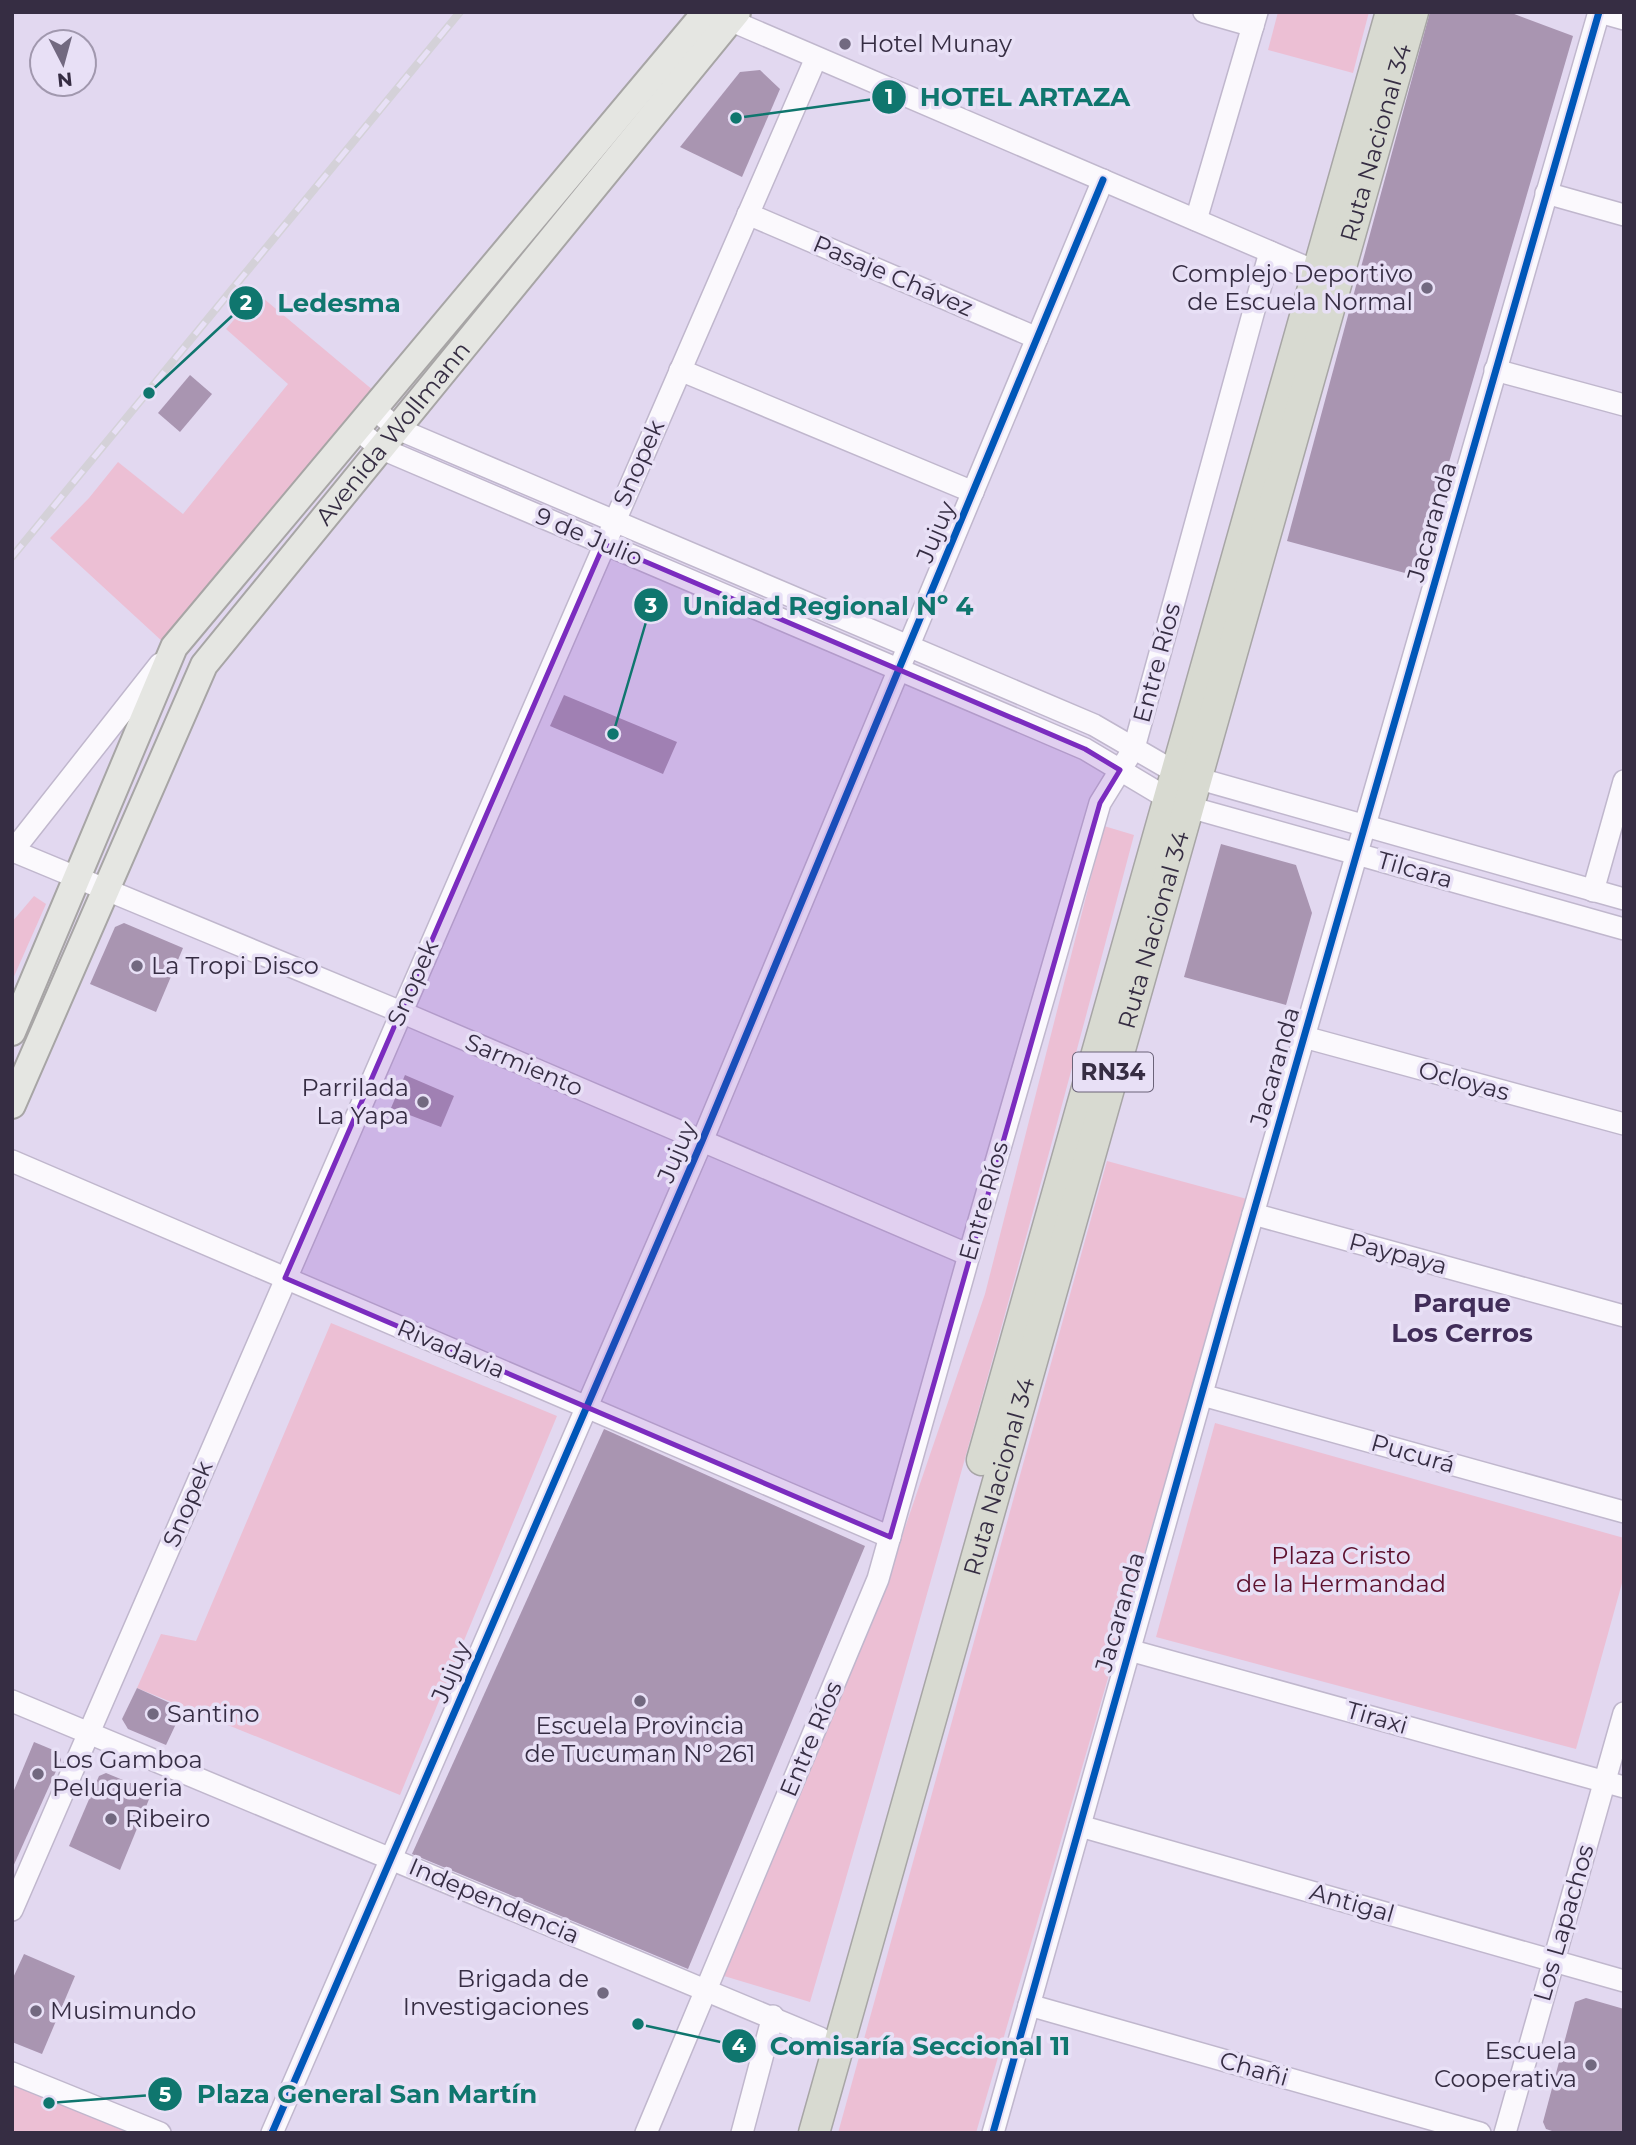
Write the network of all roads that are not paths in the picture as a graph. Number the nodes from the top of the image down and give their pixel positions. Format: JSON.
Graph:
{"nodes":[{"id":1,"x":1204,"y":12,"type":"edge"},
{"id":2,"x":1391,"y":12,"type":"edge"},
{"id":3,"x":1413,"y":12,"type":"edge"},
{"id":4,"x":1599,"y":12,"type":"edge"},
{"id":5,"x":722,"y":14,"type":"edge"},
{"id":6,"x":1255,"y":19,"type":"edge"},
{"id":7,"x":1624,"y":19,"type":"edge"},
{"id":8,"x":816,"y":58,"type":"junction"},
{"id":9,"x":1103,"y":180,"type":"junction"},
{"id":10,"x":1546,"y":193,"type":"junction"},
{"id":11,"x":748,"y":214,"type":"junction"},
{"id":12,"x":1624,"y":215,"type":"edge"},
{"id":13,"x":1196,"y":220,"type":"junction"},
{"id":14,"x":1270,"y":251,"type":"junction"},
{"id":15,"x":1317,"y":272,"type":"junction"},
{"id":16,"x":1037,"y":338,"type":"junction"},
{"id":17,"x":680,"y":370,"type":"junction"},
{"id":18,"x":1495,"y":370,"type":"junction"},
{"id":19,"x":1624,"y":405,"type":"edge"},
{"id":20,"x":374,"y":409,"type":"junction"},
{"id":21,"x":356,"y":429,"type":"junction"},
{"id":22,"x":389,"y":438,"type":"junction"},
{"id":23,"x":973,"y":492,"type":"junction"},
{"id":24,"x":614,"y":521,"type":"junction"},
{"id":25,"x":604,"y":544,"type":"junction"},
{"id":26,"x":174,"y":646,"type":"junction"},
{"id":27,"x":909,"y":646,"type":"junction"},
{"id":28,"x":899,"y":670,"type":"junction"},
{"id":29,"x":1133,"y":748,"type":"junction"},
{"id":30,"x":1120,"y":770,"type":"junction"},
{"id":31,"x":1624,"y":781,"type":"edge"},
{"id":32,"x":1182,"y":789,"type":"junction"},
{"id":33,"x":1365,"y":826,"type":"junction"},
{"id":34,"x":13,"y":851,"type":"edge"},
{"id":35,"x":1356,"y":854,"type":"junction"},
{"id":36,"x":78,"y":877,"type":"junction"},
{"id":37,"x":106,"y":889,"type":"junction"},
{"id":38,"x":1593,"y":891,"type":"junction"},
{"id":39,"x":1624,"y":899,"type":"edge"},
{"id":40,"x":1624,"y":929,"type":"edge"},
{"id":41,"x":401,"y":1012,"type":"junction"},
{"id":42,"x":12,"y":1032,"type":"edge"},
{"id":43,"x":1304,"y":1037,"type":"junction"},
{"id":44,"x":12,"y":1105,"type":"edge"},
{"id":45,"x":1624,"y":1124,"type":"edge"},
{"id":46,"x":702,"y":1141,"type":"junction"},
{"id":47,"x":12,"y":1161,"type":"edge"},
{"id":48,"x":1253,"y":1214,"type":"junction"},
{"id":49,"x":969,"y":1255,"type":"junction"},
{"id":50,"x":285,"y":1278,"type":"junction"},
{"id":51,"x":1624,"y":1316,"type":"edge"},
{"id":52,"x":1202,"y":1395,"type":"junction"},
{"id":53,"x":587,"y":1408,"type":"junction"},
{"id":54,"x":1624,"y":1513,"type":"edge"},
{"id":55,"x":890,"y":1537,"type":"junction"},
{"id":56,"x":1129,"y":1650,"type":"junction"},
{"id":57,"x":12,"y":1701,"type":"edge"},
{"id":58,"x":1624,"y":1713,"type":"edge"},
{"id":59,"x":89,"y":1733,"type":"junction"},
{"id":60,"x":1614,"y":1785,"type":"edge"},
{"id":61,"x":1080,"y":1826,"type":"junction"},
{"id":62,"x":391,"y":1858,"type":"junction"},
{"id":63,"x":12,"y":1910,"type":"edge"},
{"id":64,"x":1554,"y":1961,"type":"junction"},
{"id":65,"x":1624,"y":1980,"type":"edge"},
{"id":66,"x":706,"y":1989,"type":"junction"},
{"id":67,"x":1029,"y":2005,"type":"junction"},
{"id":68,"x":773,"y":2016,"type":"junction"},
{"id":69,"x":820,"y":2038,"type":"junction"},
{"id":70,"x":12,"y":2073,"type":"edge"},
{"id":71,"x":160,"y":2133,"type":"edge"},
{"id":72,"x":272,"y":2133,"type":"edge"},
{"id":73,"x":646,"y":2133,"type":"edge"},
{"id":74,"x":742,"y":2133,"type":"edge"},
{"id":75,"x":794,"y":2133,"type":"edge"},
{"id":76,"x":814,"y":2133,"type":"edge"},
{"id":77,"x":993,"y":2133,"type":"edge"},
{"id":78,"x":1480,"y":2133,"type":"edge"},
{"id":79,"x":1505,"y":2133,"type":"edge"}],
"edges":[{"from":1,"to":6,"type":"street"},
{"from":2,"to":15,"type":"highway","name":"Ruta Nacional 34","number":"RN34"},
{"from":3,"to":32,"type":"highway","name":"Ruta Nacional 34","number":"RN34"},
{"from":4,"to":7,"type":"street"},
{"from":4,"to":10,"type":"street","name":"Jacaranda"},
{"from":5,"to":8,"type":"street"},
{"from":5,"to":20,"type":"main road","name":"Avenida Wollmann"},
{"from":5,"to":22,"type":"main road","name":"Avenida Wollmann"},
{"from":6,"to":13,"type":"street"},
{"from":8,"to":9,"type":"street"},
{"from":8,"to":11,"type":"street","name":"Snopek"},
{"from":9,"to":13,"type":"street"},
{"from":9,"to":16,"type":"street","name":"Jujuy"},
{"from":10,"to":12,"type":"street"},
{"from":10,"to":18,"type":"street","name":"Jacaranda"},
{"from":11,"to":16,"type":"street","name":"Pasaje Chávez"},
{"from":11,"to":17,"type":"street","name":"Snopek"},
{"from":13,"to":14,"type":"street"},
{"from":14,"to":15,"type":"street"},
{"from":14,"to":29,"type":"street","name":"Entre Ríos"},
{"from":15,"to":32,"type":"highway","name":"Ruta Nacional 34","number":"RN34"},
{"from":16,"to":23,"type":"street","name":"Jujuy"},
{"from":17,"to":23,"type":"street"},
{"from":17,"to":24,"type":"street","name":"Snopek"},
{"from":18,"to":19,"type":"street"},
{"from":18,"to":33,"type":"street","name":"Jacaranda"},
{"from":20,"to":21,"type":"main road","name":"Avenida Wollmann"},
{"from":20,"to":22,"type":"street","name":"9 de Julio"},
{"from":21,"to":22,"type":"street","name":"9 de Julio"},
{"from":21,"to":26,"type":"main road","name":"Avenida Wollmann"},
{"from":22,"to":24,"type":"street","name":"9 de Julio"},
{"from":22,"to":25,"type":"street","name":"9 de Julio"},
{"from":22,"to":37,"type":"main road","name":"Avenida Wollmann"},
{"from":23,"to":27,"type":"street","name":"Jujuy"},
{"from":24,"to":25,"type":"street","name":"Snopek"},
{"from":24,"to":27,"type":"street","name":"9 de Julio"},
{"from":25,"to":28,"type":"street","name":"9 de Julio"},
{"from":25,"to":41,"type":"street","name":"Snopek"},
{"from":26,"to":34,"type":"street","name":"Avenida Wollmann"},
{"from":26,"to":36,"type":"main road","name":"Avenida Wollmann"},
{"from":27,"to":28,"type":"street","name":"Jujuy"},
{"from":27,"to":29,"type":"street","name":"9 de Julio"},
{"from":28,"to":30,"type":"street","name":"9 de Julio"},
{"from":28,"to":46,"type":"street","name":"Jujuy"},
{"from":29,"to":30,"type":"street","name":"Entre Ríos"},
{"from":29,"to":32,"type":"street","name":"9 de Julio"},
{"from":30,"to":32,"type":"street","name":"9 de Julio"},
{"from":30,"to":49,"type":"street","name":"Entre Ríos"},
{"from":31,"to":38,"type":"street"},
{"from":32,"to":33,"type":"street","name":"Tilcara"},
{"from":32,"to":35,"type":"street","name":"Tilcara"},
{"from":32,"to":69,"type":"highway","name":"Ruta Nacional 34","number":"RN34"},
{"from":32,"to":76,"type":"highway","name":"Ruta Nacional 34","number":"RN34"},
{"from":33,"to":35,"type":"street","name":"Jacaranda"},
{"from":33,"to":38,"type":"street","name":"Tilcara"},
{"from":34,"to":36,"type":"street","name":"Avenida Wollmann"},
{"from":35,"to":40,"type":"street","name":"Tilcara"},
{"from":35,"to":43,"type":"street","name":"Jacaranda"},
{"from":36,"to":37,"type":"street","name":"Sarmiento"},
{"from":36,"to":42,"type":"main road"},
{"from":37,"to":41,"type":"street","name":"Sarmiento"},
{"from":37,"to":44,"type":"main road","name":"Avenida Wollmann"},
{"from":38,"to":39,"type":"street","name":"Tilcara"},
{"from":41,"to":46,"type":"street","name":"Sarmiento"},
{"from":41,"to":50,"type":"street","name":"Snopek"},
{"from":43,"to":45,"type":"street","name":"Ocloyas"},
{"from":43,"to":48,"type":"street","name":"Jacaranda"},
{"from":46,"to":49,"type":"street","name":"Sarmiento"},
{"from":46,"to":53,"type":"street","name":"Jujuy"},
{"from":47,"to":50,"type":"street","name":"Rivadavia"},
{"from":48,"to":51,"type":"street","name":"Paypaya"},
{"from":48,"to":52,"type":"street","name":"Jacaranda"},
{"from":49,"to":55,"type":"street","name":"Entre Ríos"},
{"from":50,"to":53,"type":"street","name":"Rivadavia"},
{"from":50,"to":59,"type":"street","name":"Snopek"},
{"from":52,"to":54,"type":"street","name":"Pucurá"},
{"from":52,"to":56,"type":"street","name":"Jacaranda"},
{"from":53,"to":55,"type":"street","name":"Rivadavia"},
{"from":53,"to":62,"type":"street","name":"Jujuy"},
{"from":55,"to":66,"type":"street","name":"Entre Ríos"},
{"from":56,"to":60,"type":"street","name":"Tiraxi"},
{"from":56,"to":61,"type":"street","name":"Jacaranda"},
{"from":57,"to":59,"type":"street","name":"Independencia"},
{"from":58,"to":60,"type":"street","name":"Los Lapachos"},
{"from":59,"to":62,"type":"street","name":"Independencia"},
{"from":59,"to":63,"type":"street","name":"Snopek"},
{"from":60,"to":64,"type":"street","name":"Los Lapachos"},
{"from":61,"to":64,"type":"street","name":"Antigal"},
{"from":61,"to":67,"type":"street","name":"Jacaranda"},
{"from":62,"to":66,"type":"street","name":"Independencia"},
{"from":62,"to":72,"type":"street","name":"Jujuy"},
{"from":64,"to":65,"type":"street","name":"Antigal"},
{"from":64,"to":79,"type":"street","name":"Los Lapachos"},
{"from":66,"to":68,"type":"street","name":"Independencia"},
{"from":66,"to":73,"type":"street","name":"Entre Ríos"},
{"from":67,"to":77,"type":"street","name":"Jacaranda"},
{"from":67,"to":78,"type":"street","name":"Chañi"},
{"from":68,"to":69,"type":"street","name":"Independencia"},
{"from":68,"to":74,"type":"street"},
{"from":69,"to":75,"type":"highway","name":"Ruta Nacional 34","number":"RN34"},
{"from":70,"to":71,"type":"street"}]}
